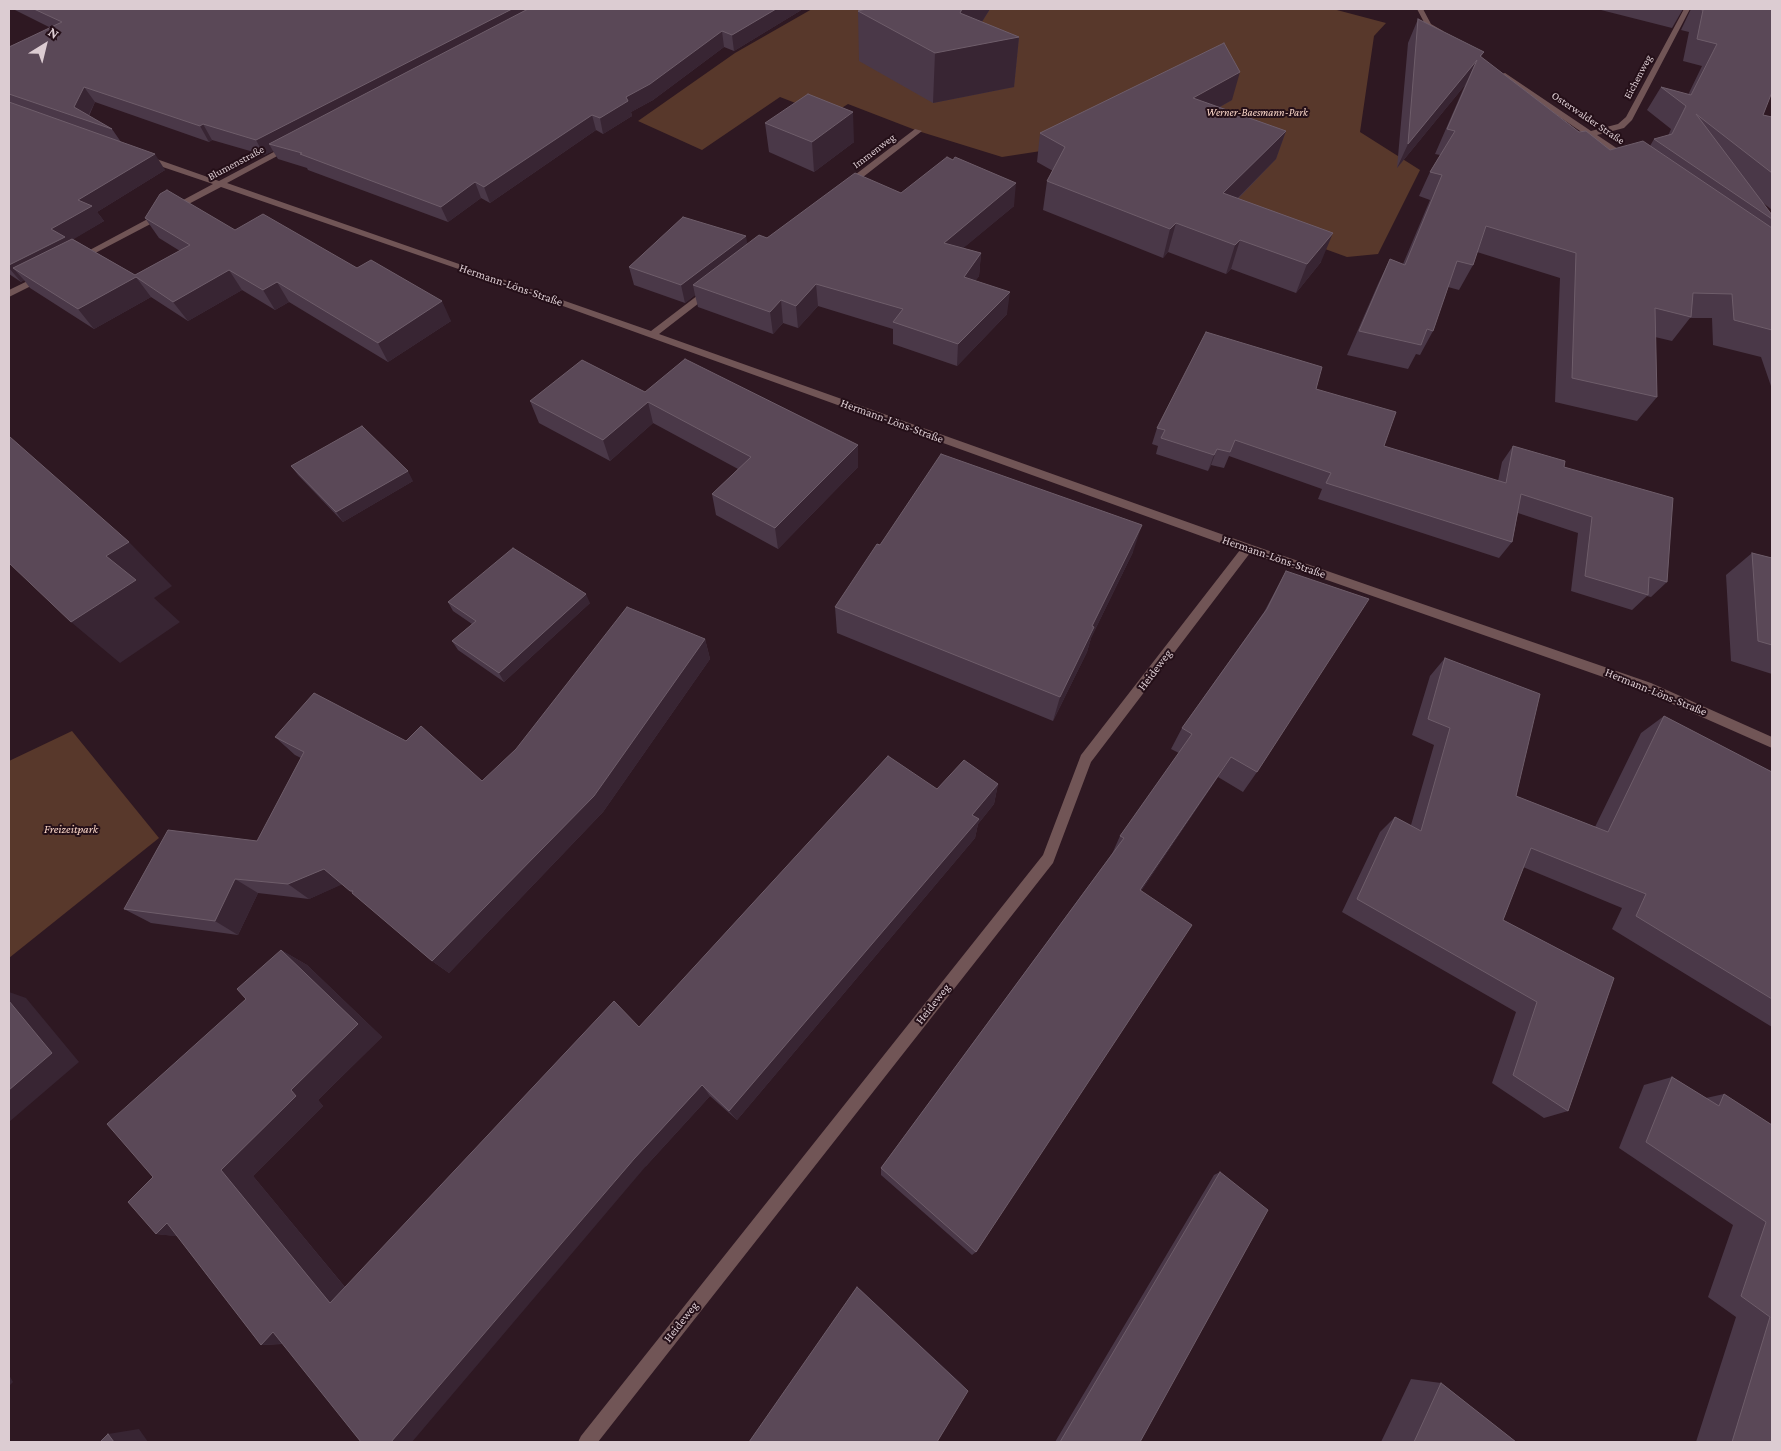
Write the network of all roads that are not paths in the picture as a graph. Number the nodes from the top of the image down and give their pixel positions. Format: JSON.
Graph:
{"nodes":[{"id":1,"x":1420,"y":9,"type":"edge"},
{"id":2,"x":1687,"y":9,"type":"edge"},
{"id":3,"x":1447,"y":38,"type":"edge"},
{"id":4,"x":1496,"y":70,"type":"edge"},
{"id":5,"x":918,"y":131,"type":"dead end"},
{"id":6,"x":1591,"y":134,"type":"junction"},
{"id":7,"x":299,"y":142,"type":"edge"},
{"id":8,"x":137,"y":155,"type":"edge"},
{"id":9,"x":1638,"y":167,"type":"edge"},
{"id":10,"x":220,"y":184,"type":"junction"},
{"id":11,"x":840,"y":191,"type":"edge"},
{"id":12,"x":70,"y":262,"type":"edge"},
{"id":13,"x":53,"y":272,"type":"edge"},
{"id":14,"x":715,"y":287,"type":"edge"},
{"id":15,"x":9,"y":294,"type":"edge"},
{"id":16,"x":652,"y":335,"type":"junction"},
{"id":17,"x":1248,"y":548,"type":"junction"},
{"id":18,"x":1772,"y":743,"type":"edge"},
{"id":19,"x":587,"y":1442,"type":"edge"}],
"edges":[{"from":1,"to":3,"type":"street"},
{"from":2,"to":6,"type":"street","name":"Eichenweg"},
{"from":4,"to":6,"type":"street","name":"Osterwalder Straße"},
{"from":5,"to":11,"type":"street","name":"Immenweg"},
{"from":6,"to":9,"type":"street","name":"Osterwalder Straße"},
{"from":7,"to":10,"type":"street","name":"Blumenstraße"},
{"from":8,"to":10,"type":"street","name":"Hermann-Löns-Straße"},
{"from":10,"to":12,"type":"street","name":"Blumenstraße"},
{"from":10,"to":16,"type":"street","name":"Hermann-Löns-Straße"},
{"from":13,"to":15,"type":"street"},
{"from":14,"to":16,"type":"street"},
{"from":16,"to":17,"type":"street","name":"Hermann-Löns-Straße"},
{"from":17,"to":18,"type":"street","name":"Hermann-Löns-Straße"},
{"from":17,"to":19,"type":"street","name":"Heideweg"}]}
